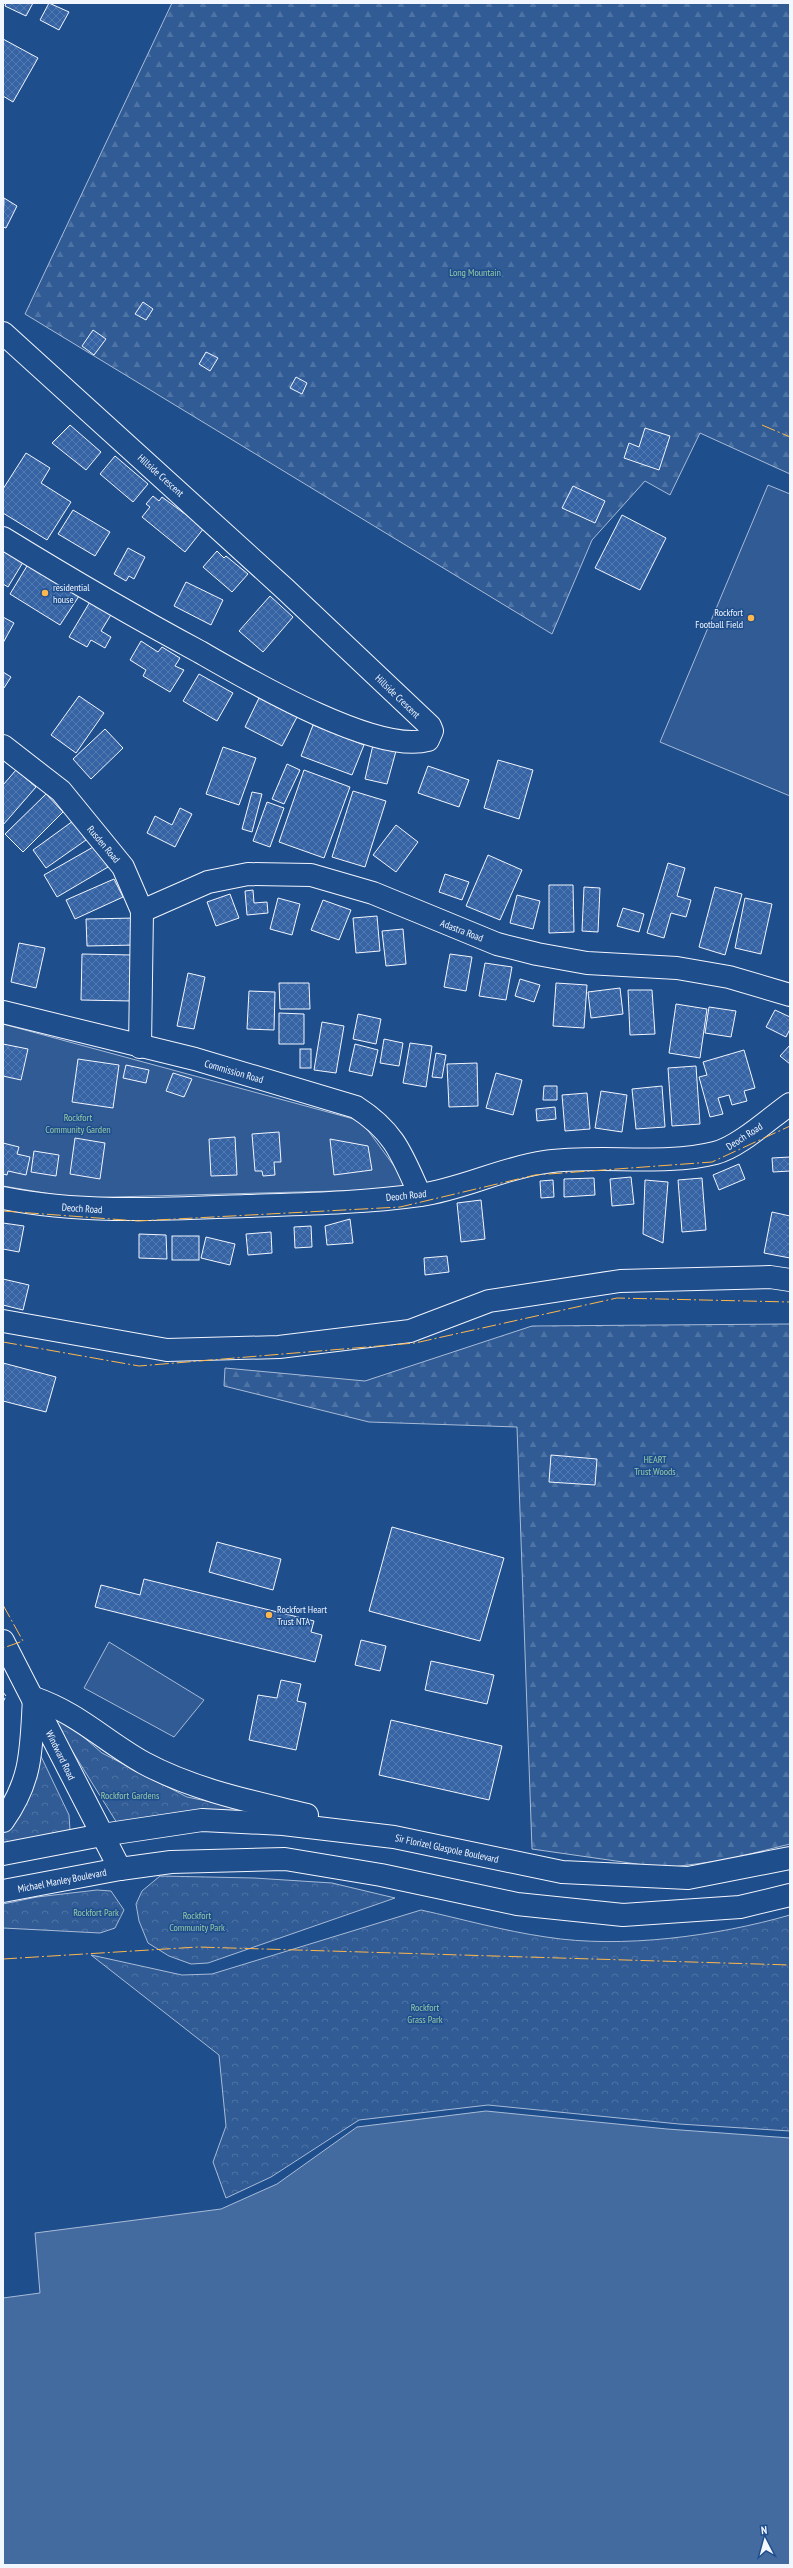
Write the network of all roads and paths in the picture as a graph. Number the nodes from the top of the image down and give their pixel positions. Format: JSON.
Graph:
{"nodes":[{"id":1,"x":3,"y":333,"type":"edge"},
{"id":2,"x":3,"y":538,"type":"edge"},
{"id":3,"x":3,"y":746,"type":"edge"},
{"id":4,"x":142,"y":911,"type":"junction"},
{"id":5,"x":790,"y":995,"type":"edge"},
{"id":6,"x":3,"y":1012,"type":"edge"},
{"id":7,"x":140,"y":1047,"type":"junction"},
{"id":8,"x":790,"y":1104,"type":"edge"},
{"id":9,"x":420,"y":1195,"type":"junction"},
{"id":10,"x":3,"y":1198,"type":"edge"},
{"id":11,"x":790,"y":1280,"type":"edge"},
{"id":12,"x":3,"y":1321,"type":"edge"},
{"id":13,"x":3,"y":1641,"type":"edge"},
{"id":14,"x":34,"y":1698,"type":"junction"},
{"id":15,"x":3,"y":1821,"type":"edge"},
{"id":16,"x":102,"y":1835,"type":"junction"},
{"id":17,"x":394,"y":1837,"type":"junction"},
{"id":18,"x":3,"y":1854,"type":"edge"},
{"id":19,"x":790,"y":1858,"type":"edge"},
{"id":20,"x":120,"y":1869,"type":"junction"},
{"id":21,"x":3,"y":1891,"type":"edge"},
{"id":22,"x":790,"y":1894,"type":"edge"}],
"edges":[{"from":1,"to":2,"type":"main road","name":"Hillside Crescent"},
{"from":3,"to":4,"type":"main road","name":"Rusden Road"},
{"from":4,"to":5,"type":"main road","name":"Adastra Road"},
{"from":4,"to":7,"type":"main road","name":"Rusden Road"},
{"from":6,"to":7,"type":"main road","name":"Commission Road"},
{"from":7,"to":9,"type":"main road","name":"Commission Road"},
{"from":8,"to":9,"type":"main road","name":"Deoch Road"},
{"from":9,"to":10,"type":"main road","name":"Deoch Road"},
{"from":11,"to":12,"type":"main road"},
{"from":13,"to":14,"type":"main road","name":"Windward Road"},
{"from":14,"to":15,"type":"main road"},
{"from":14,"to":16,"type":"main road","name":"Windward Road"},
{"from":14,"to":17,"type":"main road"},
{"from":16,"to":17,"type":"main road","name":"Sir Florizel Glaspole Boulevard"},
{"from":16,"to":18,"type":"main road"},
{"from":16,"to":20,"type":"main road","name":"Windward Road"},
{"from":17,"to":19,"type":"main road","name":"Sir Florizel Glaspole Boulevard"},
{"from":20,"to":21,"type":"main road","name":"Michael Manley Boulevard"},
{"from":20,"to":22,"type":"main road"}]}
